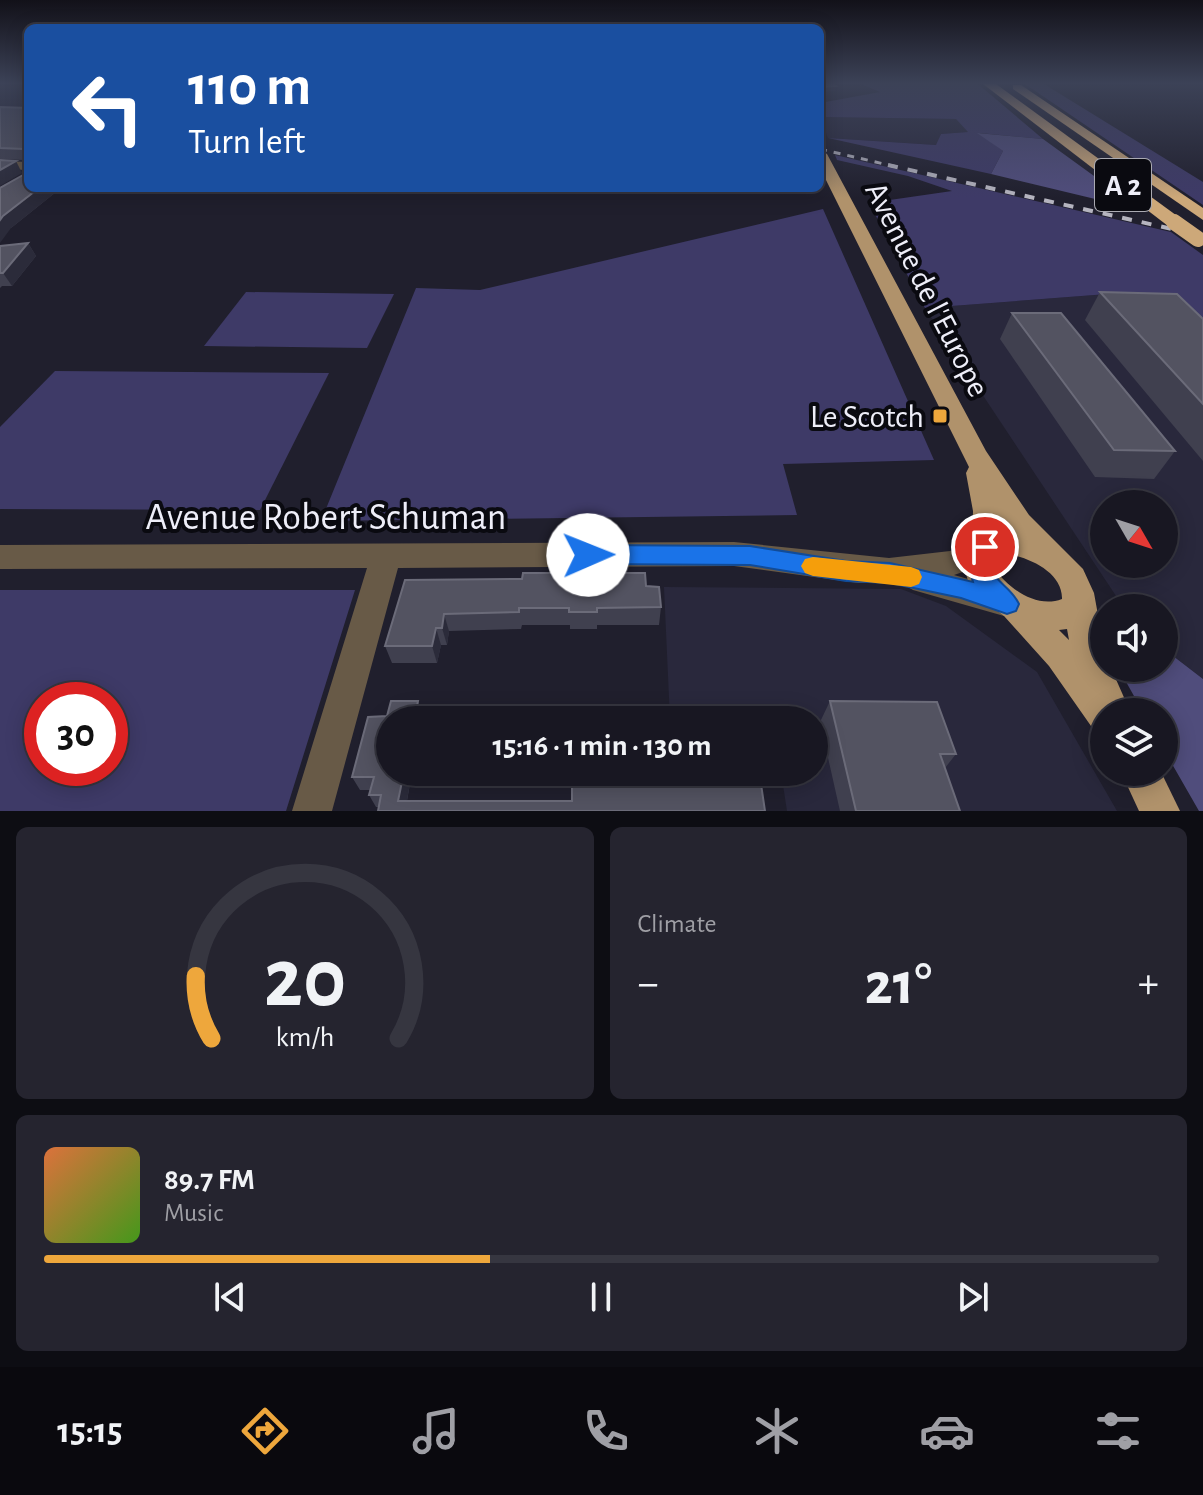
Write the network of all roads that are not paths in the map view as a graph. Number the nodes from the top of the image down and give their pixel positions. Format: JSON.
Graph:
{"nodes":[{"id":1,"x":1039,"y":122,"type":"edge"},
{"id":2,"x":1069,"y":122,"type":"edge"},
{"id":3,"x":824,"y":162,"type":"edge"},
{"id":4,"x":0,"y":165,"type":"edge"},
{"id":5,"x":24,"y":166,"type":"edge"},
{"id":6,"x":1203,"y":215,"type":"edge"},
{"id":7,"x":1200,"y":241,"type":"edge"},
{"id":8,"x":975,"y":455,"type":"junction"},
{"id":9,"x":984,"y":549,"type":"junction"},
{"id":10,"x":1047,"y":552,"type":"junction"},
{"id":11,"x":386,"y":556,"type":"junction"},
{"id":12,"x":0,"y":557,"type":"edge"},
{"id":13,"x":890,"y":573,"type":"junction"},
{"id":14,"x":1078,"y":599,"type":"junction"},
{"id":15,"x":1012,"y":606,"type":"junction"},
{"id":16,"x":1093,"y":698,"type":"edge"},
{"id":17,"x":1106,"y":698,"type":"edge"},
{"id":18,"x":1147,"y":786,"type":"edge"},
{"id":19,"x":312,"y":811,"type":"edge"},
{"id":20,"x":1160,"y":811,"type":"edge"}],
"edges":[{"from":1,"to":7,"type":"highway","number":"A 2","bridge":true},
{"from":2,"to":6,"type":"highway","number":"A 2"},
{"from":3,"to":8,"type":"main road","name":"Avenue de l'Europe"},
{"from":4,"to":5,"type":"street"},
{"from":8,"to":9,"type":"main road","name":"Avenue de l'Europe"},
{"from":8,"to":10,"type":"main road","name":"Avenue de l'Europe"},
{"from":9,"to":10,"type":"main road"},
{"from":9,"to":13,"type":"street","name":"Avenue Robert Schuman"},
{"from":9,"to":15,"type":"main road"},
{"from":10,"to":14,"type":"main road"},
{"from":11,"to":12,"type":"street","name":"Avenue Robert Schuman"},
{"from":11,"to":13,"type":"street","name":"Avenue Robert Schuman"},
{"from":11,"to":19,"type":"street"},
{"from":13,"to":15,"type":"street","name":"Avenue Robert Schuman"},
{"from":14,"to":15,"type":"main road"},
{"from":14,"to":17,"type":"main road"},
{"from":15,"to":16,"type":"main road"},
{"from":18,"to":20,"type":"main road"}]}
